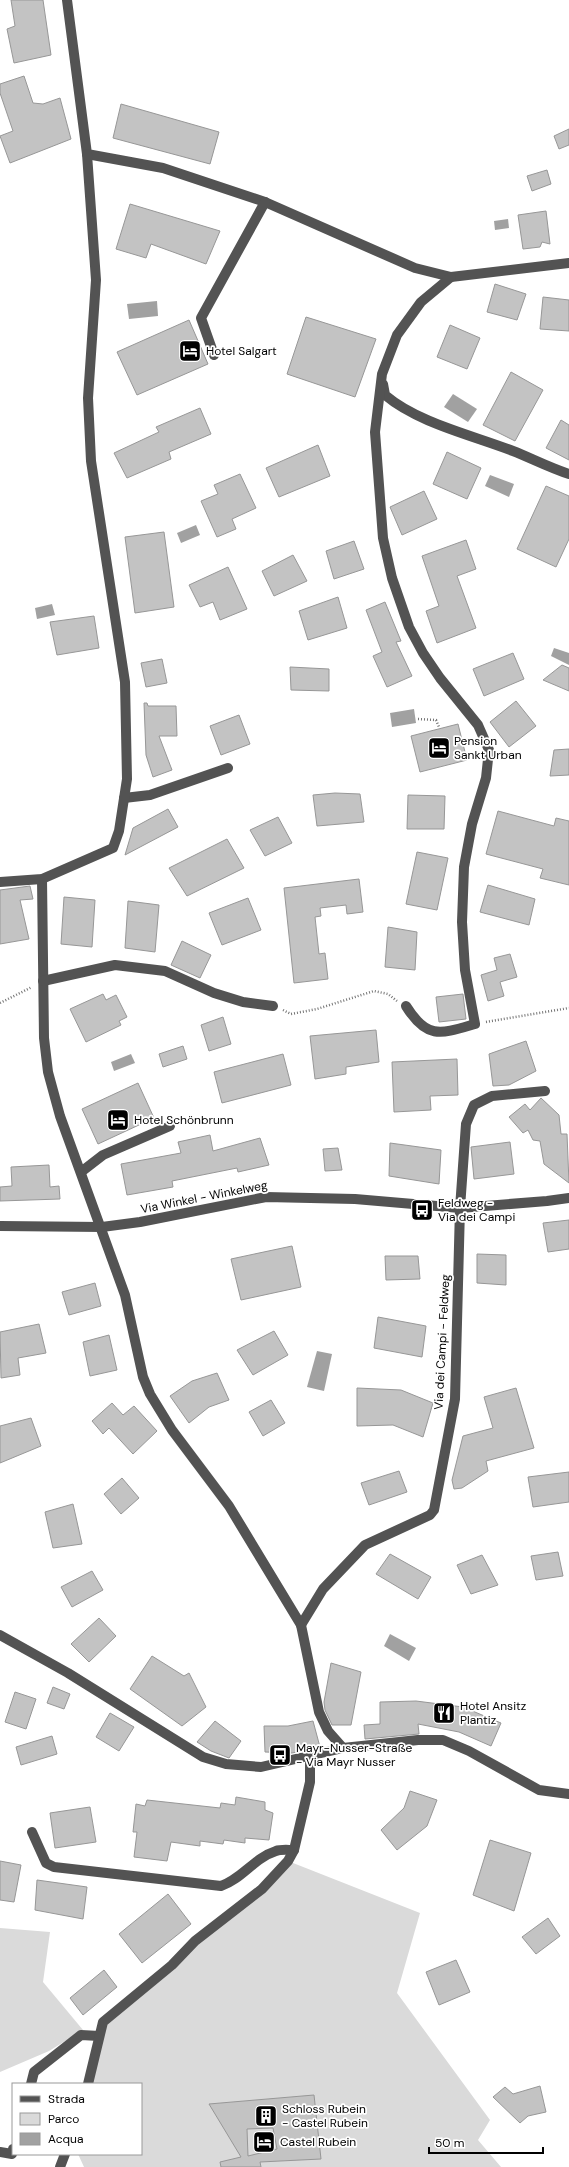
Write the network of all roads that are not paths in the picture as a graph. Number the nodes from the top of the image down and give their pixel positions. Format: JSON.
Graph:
{"nodes":[{"id":1,"x":67,"y":0,"type":"edge"},
{"id":2,"x":87,"y":154,"type":"junction"},
{"id":3,"x":265,"y":202,"type":"junction"},
{"id":4,"x":569,"y":263,"type":"edge"},
{"id":5,"x":452,"y":277,"type":"junction"},
{"id":6,"x":214,"y":355,"type":"dead end"},
{"id":7,"x":382,"y":374,"type":"junction"},
{"id":8,"x":569,"y":474,"type":"edge"},
{"id":9,"x":228,"y":768,"type":"dead end"},
{"id":10,"x":124,"y":798,"type":"junction"},
{"id":11,"x":42,"y":879,"type":"junction"},
{"id":12,"x":0,"y":882,"type":"edge"},
{"id":13,"x":44,"y":981,"type":"junction"},
{"id":14,"x":273,"y":1006,"type":"road end"},
{"id":15,"x":406,"y":1006,"type":"road end"},
{"id":16,"x":545,"y":1091,"type":"dead end"},
{"id":17,"x":170,"y":1126,"type":"dead end"},
{"id":18,"x":81,"y":1172,"type":"junction"},
{"id":19,"x":569,"y":1198,"type":"edge"},
{"id":20,"x":460,"y":1208,"type":"junction"},
{"id":21,"x":0,"y":1226,"type":"edge"},
{"id":22,"x":102,"y":1226,"type":"junction"},
{"id":23,"x":301,"y":1625,"type":"junction"},
{"id":24,"x":0,"y":1635,"type":"edge"},
{"id":25,"x":342,"y":1748,"type":"junction"},
{"id":26,"x":310,"y":1756,"type":"junction"},
{"id":27,"x":569,"y":1794,"type":"edge"},
{"id":28,"x":32,"y":1832,"type":"dead end"},
{"id":29,"x":294,"y":1850,"type":"junction"},
{"id":30,"x":99,"y":2036,"type":"junction"},
{"id":31,"x":31,"y":2083,"type":"edge"},
{"id":32,"x":88,"y":2083,"type":"edge"},
{"id":33,"x":0,"y":2152,"type":"edge"},
{"id":34,"x":12,"y":2154,"type":"edge"},
{"id":35,"x":65,"y":2155,"type":"edge"},
{"id":36,"x":60,"y":2167,"type":"edge"}],
"edges":[{"from":1,"to":2,"type":"street"},
{"from":2,"to":3,"type":"street"},
{"from":2,"to":10,"type":"street"},
{"from":3,"to":5,"type":"street"},
{"from":3,"to":6,"type":"street"},
{"from":4,"to":5,"type":"street"},
{"from":5,"to":7,"type":"street"},
{"from":7,"to":8,"type":"street"},
{"from":7,"to":15,"type":"street"},
{"from":9,"to":10,"type":"street"},
{"from":10,"to":11,"type":"street"},
{"from":11,"to":12,"type":"street"},
{"from":11,"to":13,"type":"street"},
{"from":13,"to":14,"type":"street"},
{"from":13,"to":18,"type":"street"},
{"from":16,"to":20,"type":"street"},
{"from":17,"to":18,"type":"street"},
{"from":18,"to":22,"type":"street"},
{"from":19,"to":20,"type":"street","name":"Via Winkel - Winkelweg"},
{"from":20,"to":22,"type":"street","name":"Via Winkel - Winkelweg"},
{"from":20,"to":23,"type":"street","name":"Via dei Campi - Feldweg"},
{"from":21,"to":22,"type":"street","name":"Via Winkel - Winkelweg"},
{"from":22,"to":23,"type":"street"},
{"from":23,"to":25,"type":"street"},
{"from":24,"to":26,"type":"street"},
{"from":25,"to":26,"type":"street"},
{"from":25,"to":27,"type":"street"},
{"from":26,"to":29,"type":"street"},
{"from":28,"to":29,"type":"street"},
{"from":29,"to":30,"type":"street"},
{"from":30,"to":31,"type":"street"},
{"from":30,"to":32,"type":"street"},
{"from":33,"to":34,"type":"street"},
{"from":35,"to":36,"type":"street"}]}
